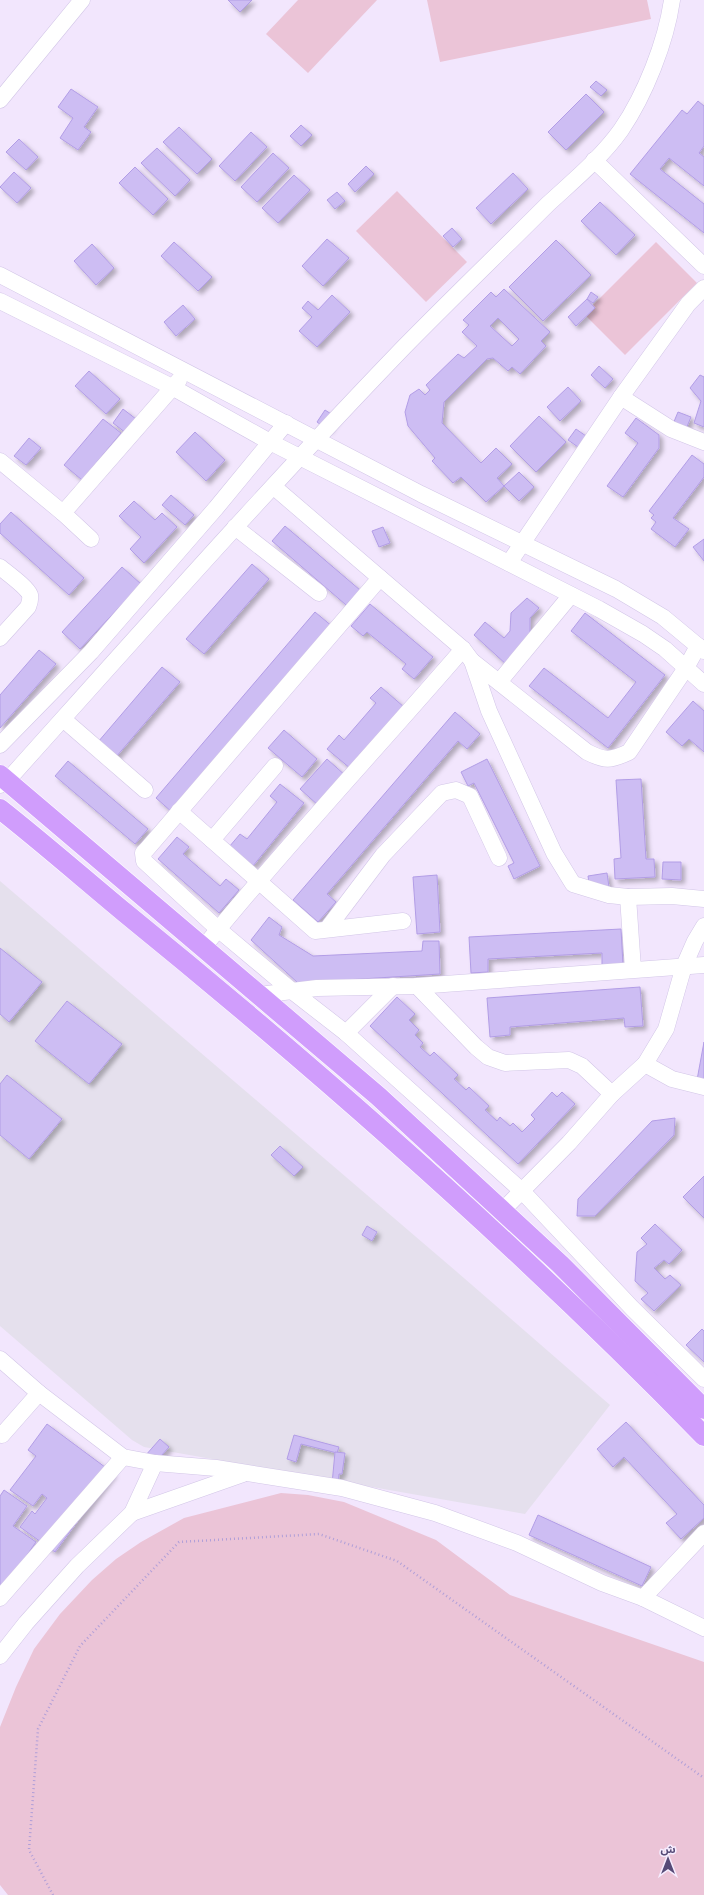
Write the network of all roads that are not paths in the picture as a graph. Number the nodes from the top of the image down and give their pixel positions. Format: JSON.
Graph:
{"nodes":[{"id":1,"x":82,"y":0,"type":"edge"},
{"id":2,"x":672,"y":0,"type":"edge"},
{"id":3,"x":0,"y":100,"type":"edge"},
{"id":4,"x":594,"y":160,"type":"junction"},
{"id":5,"x":704,"y":266,"type":"edge"},
{"id":6,"x":6,"y":278,"type":"edge"},
{"id":7,"x":704,"y":288,"type":"edge"},
{"id":8,"x":0,"y":296,"type":"edge"},
{"id":9,"x":0,"y":301,"type":"edge"},
{"id":10,"x":185,"y":372,"type":"junction"},
{"id":11,"x":172,"y":387,"type":"junction"},
{"id":12,"x":621,"y":397,"type":"junction"},
{"id":13,"x":286,"y":423,"type":"junction"},
{"id":14,"x":316,"y":439,"type":"junction"},
{"id":15,"x":270,"y":442,"type":"junction"},
{"id":16,"x":704,"y":442,"type":"edge"},
{"id":17,"x":300,"y":457,"type":"junction"},
{"id":18,"x":0,"y":461,"type":"edge"},
{"id":19,"x":274,"y":487,"type":"junction"},
{"id":20,"x":63,"y":513,"type":"junction"},
{"id":21,"x":234,"y":527,"type":"junction"},
{"id":22,"x":91,"y":539,"type":"dead end"},
{"id":23,"x":523,"y":544,"type":"junction"},
{"id":24,"x":509,"y":563,"type":"junction"},
{"id":25,"x":0,"y":566,"type":"edge"},
{"id":26,"x":380,"y":578,"type":"junction"},
{"id":27,"x":319,"y":593,"type":"dead end"},
{"id":28,"x":571,"y":595,"type":"junction"},
{"id":29,"x":0,"y":638,"type":"edge"},
{"id":30,"x":701,"y":648,"type":"edge"},
{"id":31,"x":467,"y":655,"type":"junction"},
{"id":32,"x":686,"y":668,"type":"junction"},
{"id":33,"x":499,"y":682,"type":"junction"},
{"id":34,"x":704,"y":684,"type":"edge"},
{"id":35,"x":63,"y":719,"type":"junction"},
{"id":36,"x":0,"y":745,"type":"edge"},
{"id":37,"x":274,"y":766,"type":"dead end"},
{"id":38,"x":2,"y":780,"type":"edge"},
{"id":39,"x":145,"y":790,"type":"dead end"},
{"id":40,"x":0,"y":809,"type":"edge"},
{"id":41,"x":179,"y":811,"type":"junction"},
{"id":42,"x":8,"y":822,"type":"edge"},
{"id":43,"x":212,"y":840,"type":"junction"},
{"id":44,"x":499,"y":858,"type":"dead end"},
{"id":45,"x":258,"y":880,"type":"junction"},
{"id":46,"x":628,"y":897,"type":"junction"},
{"id":47,"x":704,"y":899,"type":"edge"},
{"id":48,"x":403,"y":921,"type":"dead end"},
{"id":49,"x":704,"y":926,"type":"edge"},
{"id":50,"x":218,"y":929,"type":"junction"},
{"id":51,"x":327,"y":929,"type":"junction"},
{"id":52,"x":203,"y":948,"type":"junction"},
{"id":53,"x":704,"y":965,"type":"edge"},
{"id":54,"x":684,"y":966,"type":"junction"},
{"id":55,"x":633,"y":969,"type":"junction"},
{"id":56,"x":393,"y":986,"type":"junction"},
{"id":57,"x":417,"y":986,"type":"junction"},
{"id":58,"x":292,"y":991,"type":"junction"},
{"id":59,"x":259,"y":995,"type":"junction"},
{"id":60,"x":346,"y":1033,"type":"junction"},
{"id":61,"x":645,"y":1064,"type":"junction"},
{"id":62,"x":704,"y":1087,"type":"edge"},
{"id":63,"x":612,"y":1094,"type":"junction"},
{"id":64,"x":522,"y":1191,"type":"junction"},
{"id":65,"x":502,"y":1211,"type":"junction"},
{"id":66,"x":0,"y":1359,"type":"edge"},
{"id":67,"x":704,"y":1379,"type":"edge"},
{"id":68,"x":39,"y":1393,"type":"junction"},
{"id":69,"x":704,"y":1409,"type":"edge"},
{"id":70,"x":1,"y":1435,"type":"edge"},
{"id":71,"x":704,"y":1436,"type":"edge"},
{"id":72,"x":123,"y":1457,"type":"junction"},
{"id":73,"x":155,"y":1463,"type":"junction"},
{"id":74,"x":245,"y":1474,"type":"junction"},
{"id":75,"x":132,"y":1513,"type":"junction"},
{"id":76,"x":704,"y":1533,"type":"edge"},
{"id":77,"x":0,"y":1598,"type":"edge"},
{"id":78,"x":643,"y":1598,"type":"junction"},
{"id":79,"x":704,"y":1628,"type":"edge"},
{"id":80,"x":0,"y":1656,"type":"edge"}],
"edges":[{"from":1,"to":3,"type":"street"},
{"from":2,"to":4,"type":"street"},
{"from":4,"to":5,"type":"street"},
{"from":4,"to":14,"type":"street"},
{"from":6,"to":8,"type":"street"},
{"from":6,"to":10,"type":"street"},
{"from":7,"to":12,"type":"street"},
{"from":9,"to":11,"type":"street"},
{"from":10,"to":11,"type":"street"},
{"from":10,"to":13,"type":"street"},
{"from":11,"to":15,"type":"street"},
{"from":11,"to":20,"type":"street"},
{"from":12,"to":16,"type":"street"},
{"from":12,"to":23,"type":"street"},
{"from":13,"to":14,"type":"street"},
{"from":13,"to":15,"type":"street"},
{"from":14,"to":17,"type":"street"},
{"from":14,"to":23,"type":"street"},
{"from":15,"to":17,"type":"street"},
{"from":15,"to":36,"type":"street"},
{"from":17,"to":19,"type":"street"},
{"from":17,"to":24,"type":"street"},
{"from":18,"to":20,"type":"street"},
{"from":19,"to":21,"type":"street"},
{"from":19,"to":26,"type":"street"},
{"from":20,"to":22,"type":"street"},
{"from":21,"to":27,"type":"street"},
{"from":21,"to":35,"type":"street"},
{"from":23,"to":24,"type":"street"},
{"from":23,"to":30,"type":"street"},
{"from":24,"to":28,"type":"street"},
{"from":25,"to":29,"type":"street"},
{"from":26,"to":31,"type":"street"},
{"from":26,"to":41,"type":"street"},
{"from":28,"to":32,"type":"street"},
{"from":28,"to":33,"type":"street"},
{"from":30,"to":32,"type":"street"},
{"from":31,"to":33,"type":"street"},
{"from":31,"to":45,"type":"street"},
{"from":31,"to":46,"type":"street"},
{"from":32,"to":33,"type":"street"},
{"from":32,"to":34,"type":"street"},
{"from":35,"to":38,"type":"street"},
{"from":35,"to":39,"type":"street"},
{"from":37,"to":43,"type":"street"},
{"from":38,"to":52,"type":"main road"},
{"from":40,"to":42,"type":"main road"},
{"from":41,"to":43,"type":"street"},
{"from":41,"to":50,"type":"street"},
{"from":42,"to":71,"type":"main road"},
{"from":43,"to":45,"type":"street"},
{"from":44,"to":51,"type":"street"},
{"from":45,"to":50,"type":"street"},
{"from":45,"to":51,"type":"street"},
{"from":46,"to":47,"type":"street"},
{"from":46,"to":55,"type":"street"},
{"from":48,"to":51,"type":"street"},
{"from":49,"to":54,"type":"street"},
{"from":50,"to":52,"type":"street"},
{"from":50,"to":58,"type":"street"},
{"from":52,"to":59,"type":"main road"},
{"from":53,"to":54,"type":"street"},
{"from":54,"to":55,"type":"street"},
{"from":54,"to":61,"type":"street"},
{"from":55,"to":57,"type":"street"},
{"from":56,"to":57,"type":"street"},
{"from":56,"to":58,"type":"street"},
{"from":56,"to":60,"type":"street"},
{"from":57,"to":63,"type":"street"},
{"from":58,"to":59,"type":"street"},
{"from":58,"to":60,"type":"street"},
{"from":59,"to":65,"type":"main road"},
{"from":60,"to":64,"type":"street"},
{"from":61,"to":62,"type":"street"},
{"from":61,"to":63,"type":"street"},
{"from":63,"to":64,"type":"street"},
{"from":64,"to":65,"type":"street"},
{"from":64,"to":67,"type":"street"},
{"from":65,"to":69,"type":"main road"},
{"from":66,"to":68,"type":"street"},
{"from":68,"to":70,"type":"street"},
{"from":68,"to":72,"type":"street"},
{"from":72,"to":73,"type":"street"},
{"from":72,"to":77,"type":"street"},
{"from":73,"to":74,"type":"street"},
{"from":73,"to":75,"type":"street"},
{"from":74,"to":75,"type":"street"},
{"from":74,"to":78,"type":"street"},
{"from":75,"to":80,"type":"street"},
{"from":76,"to":78,"type":"street"},
{"from":78,"to":79,"type":"street"}]}
